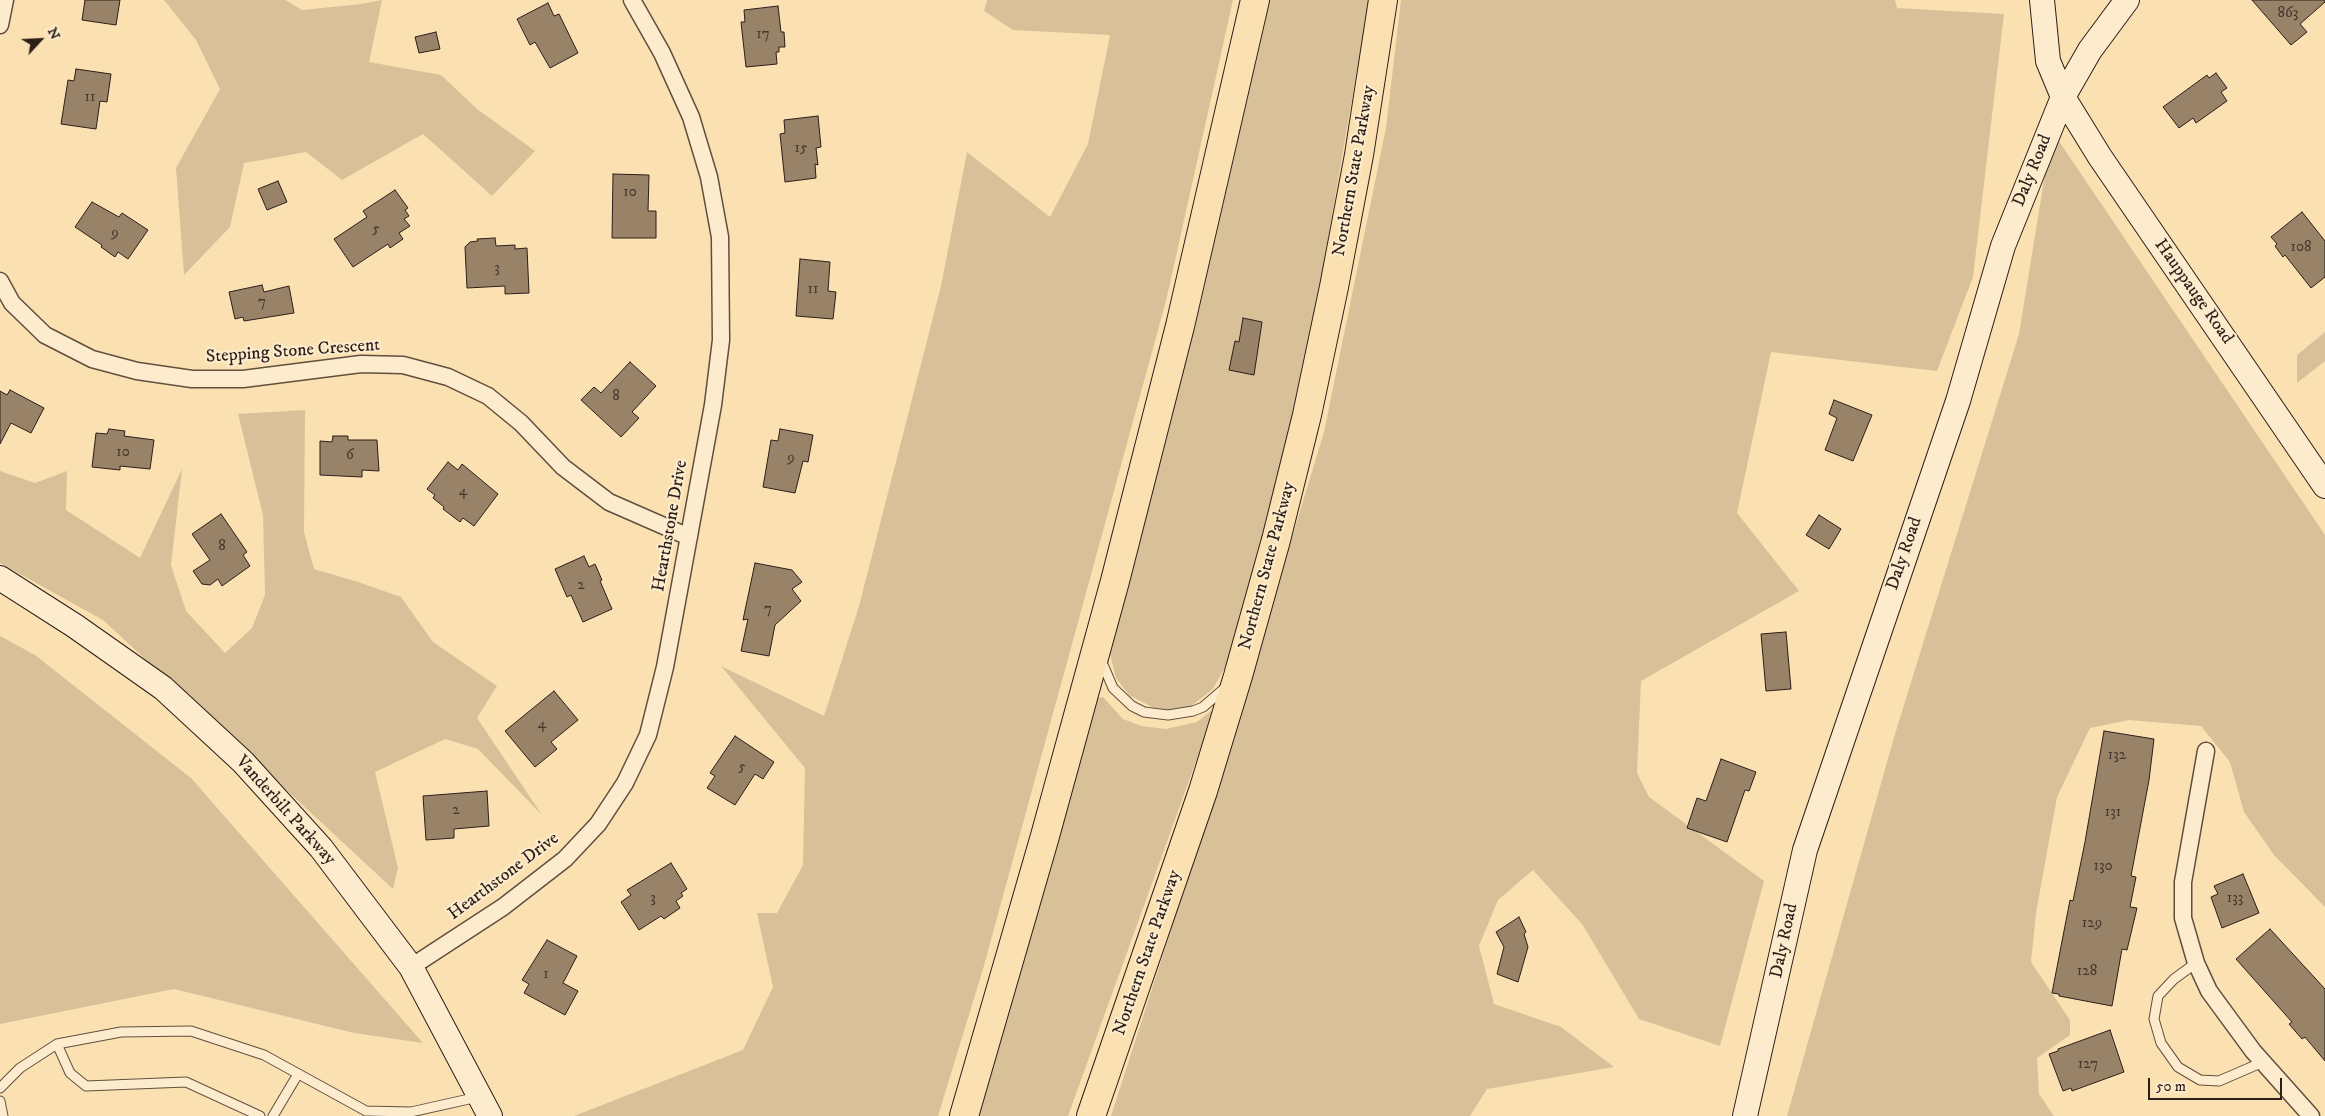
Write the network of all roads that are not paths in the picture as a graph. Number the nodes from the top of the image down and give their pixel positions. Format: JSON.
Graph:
{"nodes":[{"id":1,"x":5,"y":0,"type":"edge"},
{"id":2,"x":632,"y":0,"type":"edge"},
{"id":3,"x":1255,"y":0,"type":"edge"},
{"id":4,"x":1383,"y":0,"type":"edge"},
{"id":5,"x":2042,"y":0,"type":"edge"},
{"id":6,"x":2127,"y":0,"type":"edge"},
{"id":7,"x":0,"y":25,"type":"edge"},
{"id":8,"x":2063,"y":97,"type":"junction"},
{"id":9,"x":0,"y":281,"type":"edge"},
{"id":10,"x":2325,"y":486,"type":"edge"},
{"id":11,"x":689,"y":537,"type":"junction"},
{"id":12,"x":0,"y":578,"type":"edge"},
{"id":13,"x":1098,"y":643,"type":"junction"},
{"id":14,"x":1238,"y":676,"type":"junction"},
{"id":15,"x":2206,"y":751,"type":"dead end"},
{"id":16,"x":2196,"y":963,"type":"junction"},
{"id":17,"x":411,"y":967,"type":"junction"},
{"id":18,"x":57,"y":1044,"type":"junction"},
{"id":19,"x":2263,"y":1062,"type":"junction"},
{"id":20,"x":298,"y":1074,"type":"junction"},
{"id":21,"x":0,"y":1088,"type":"edge"},
{"id":22,"x":0,"y":1101,"type":"edge"},
{"id":23,"x":486,"y":1106,"type":"edge"},
{"id":24,"x":3,"y":1116,"type":"edge"},
{"id":25,"x":260,"y":1116,"type":"edge"},
{"id":26,"x":273,"y":1116,"type":"edge"},
{"id":27,"x":964,"y":1116,"type":"edge"},
{"id":28,"x":1091,"y":1116,"type":"edge"},
{"id":29,"x":1745,"y":1116,"type":"edge"},
{"id":30,"x":2311,"y":1116,"type":"edge"}],
"edges":[{"from":1,"to":7,"type":"street"},
{"from":2,"to":11,"type":"street","name":"Hearthstone Drive"},
{"from":3,"to":13,"type":"highway"},
{"from":4,"to":14,"type":"highway","name":"Northern State Parkway"},
{"from":5,"to":8,"type":"main road"},
{"from":6,"to":8,"type":"main road","name":"Daly Road"},
{"from":8,"to":10,"type":"main road","name":"Hauppauge Road"},
{"from":8,"to":29,"type":"main road","name":"Daly Road"},
{"from":9,"to":11,"type":"street","name":"Stepping Stone Crescent"},
{"from":11,"to":17,"type":"street","name":"Hearthstone Drive"},
{"from":12,"to":17,"type":"main road","name":"Vanderbilt Parkway"},
{"from":13,"to":14,"type":"lane"},
{"from":13,"to":27,"type":"highway"},
{"from":14,"to":28,"type":"highway","name":"Northern State Parkway"},
{"from":15,"to":16,"type":"street"},
{"from":16,"to":19,"type":"street"},
{"from":16,"to":19,"type":"lane"},
{"from":17,"to":23,"type":"main road","name":"Vanderbilt Parkway"},
{"from":18,"to":20,"type":"lane"},
{"from":18,"to":21,"type":"lane"},
{"from":18,"to":25,"type":"lane"},
{"from":19,"to":30,"type":"street"},
{"from":20,"to":23,"type":"lane"},
{"from":20,"to":26,"type":"lane"},
{"from":22,"to":24,"type":"lane"}]}
